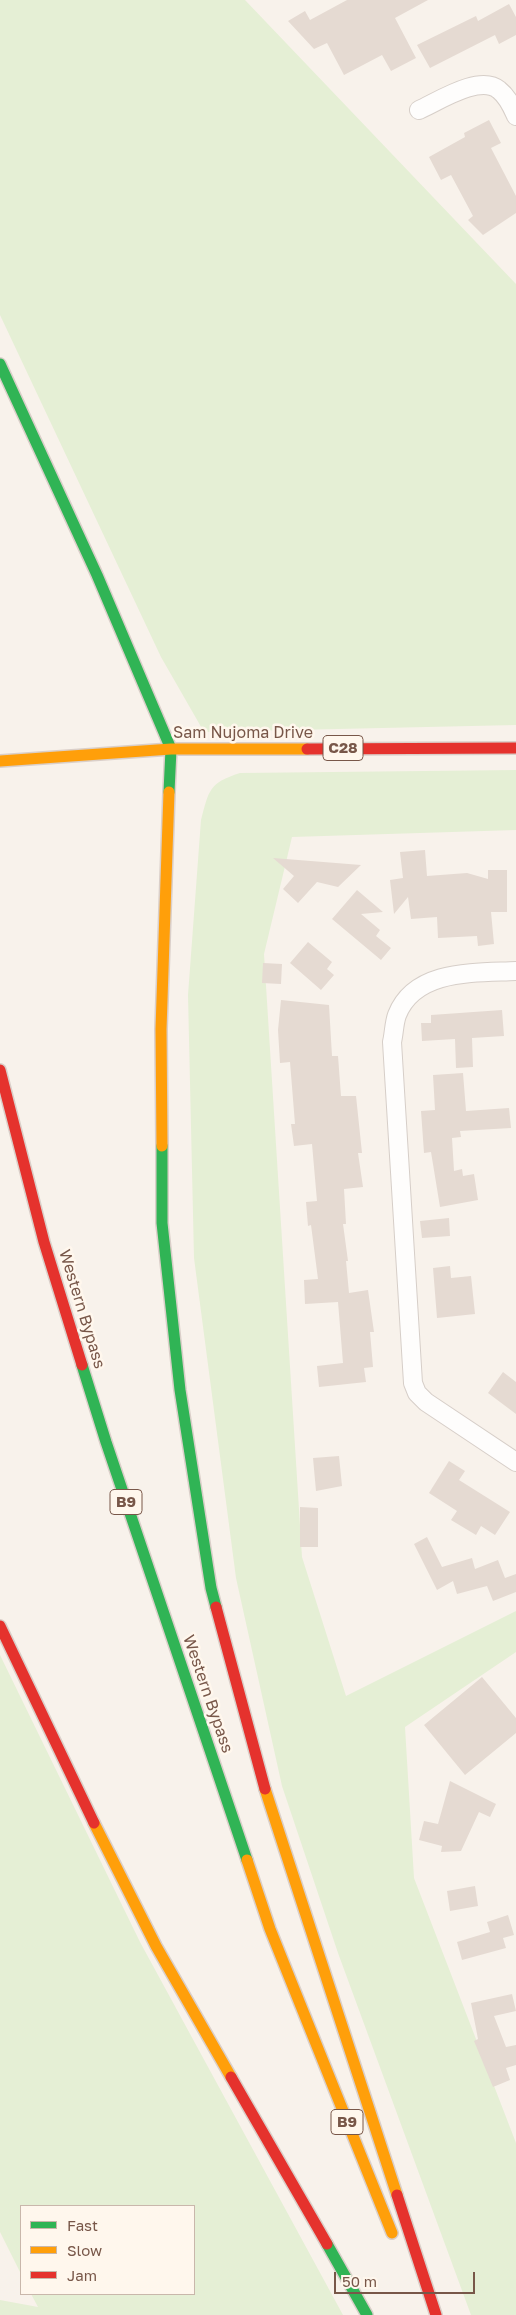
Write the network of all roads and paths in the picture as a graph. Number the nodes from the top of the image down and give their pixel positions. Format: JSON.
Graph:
{"nodes":[{"id":1,"x":420,"y":110,"type":"dead end"},
{"id":2,"x":516,"y":116,"type":"edge"},
{"id":3,"x":0,"y":364,"type":"edge"},
{"id":4,"x":516,"y":748,"type":"edge"},
{"id":5,"x":171,"y":749,"type":"junction"},
{"id":6,"x":0,"y":761,"type":"edge"},
{"id":7,"x":516,"y":971,"type":"edge"},
{"id":8,"x":0,"y":1070,"type":"edge"},
{"id":9,"x":516,"y":1462,"type":"edge"},
{"id":10,"x":0,"y":1626,"type":"edge"},
{"id":11,"x":395,"y":2241,"type":"dead end"},
{"id":12,"x":419,"y":2300,"type":"dead end"},
{"id":13,"x":367,"y":2315,"type":"edge"},
{"id":14,"x":425,"y":2315,"type":"edge"},
{"id":15,"x":436,"y":2315,"type":"edge"}],
"edges":[{"from":1,"to":2,"type":"street"},
{"from":3,"to":5,"type":"highway"},
{"from":4,"to":5,"type":"highway","name":"Sam Nujoma Drive","number":"C28"},
{"from":5,"to":6,"type":"highway","name":"Sam Nujoma Drive","number":"C28"},
{"from":5,"to":15,"type":"highway"},
{"from":7,"to":9,"type":"street"},
{"from":8,"to":11,"type":"highway","name":"Western Bypass","number":"B9"},
{"from":10,"to":13,"type":"highway"},
{"from":12,"to":14,"type":"highway"}]}
